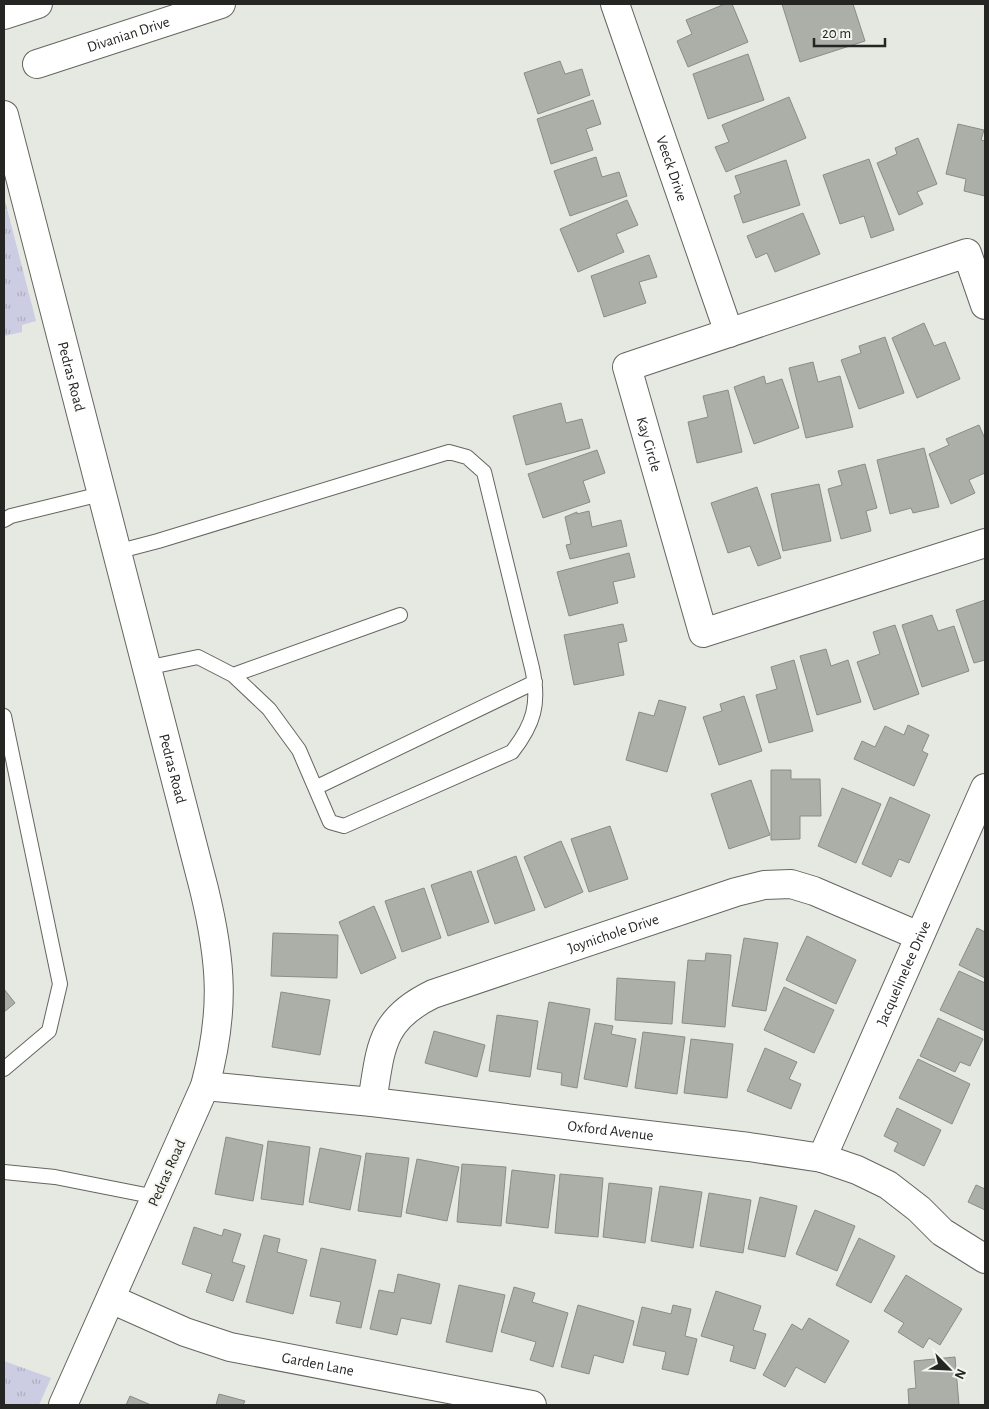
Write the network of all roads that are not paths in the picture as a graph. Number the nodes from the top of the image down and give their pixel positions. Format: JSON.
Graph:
{"nodes":[{"id":1,"x":38,"y":4,"type":"edge"},
{"id":2,"x":221,"y":4,"type":"edge"},
{"id":3,"x":615,"y":4,"type":"edge"},
{"id":4,"x":4,"y":15,"type":"edge"},
{"id":5,"x":37,"y":64,"type":"dead end"},
{"id":6,"x":4,"y":115,"type":"edge"},
{"id":7,"x":985,"y":305,"type":"edge"},
{"id":8,"x":729,"y":333,"type":"junction"},
{"id":9,"x":101,"y":494,"type":"junction"},
{"id":10,"x":4,"y":520,"type":"edge"},
{"id":11,"x":985,"y":543,"type":"edge"},
{"id":12,"x":116,"y":552,"type":"junction"},
{"id":13,"x":400,"y":615,"type":"dead end"},
{"id":14,"x":146,"y":668,"type":"junction"},
{"id":15,"x":233,"y":675,"type":"junction"},
{"id":16,"x":535,"y":682,"type":"junction"},
{"id":17,"x":4,"y":716,"type":"edge"},
{"id":18,"x":317,"y":787,"type":"junction"},
{"id":19,"x":985,"y":788,"type":"edge"},
{"id":20,"x":919,"y":936,"type":"junction"},
{"id":21,"x":4,"y":1069,"type":"edge"},
{"id":22,"x":205,"y":1086,"type":"junction"},
{"id":23,"x":372,"y":1102,"type":"junction"},
{"id":24,"x":822,"y":1158,"type":"junction"},
{"id":25,"x":4,"y":1172,"type":"edge"},
{"id":26,"x":156,"y":1197,"type":"junction"},
{"id":27,"x":985,"y":1259,"type":"edge"},
{"id":28,"x":111,"y":1300,"type":"junction"},
{"id":29,"x":63,"y":1405,"type":"edge"},
{"id":30,"x":532,"y":1405,"type":"edge"}],
"edges":[{"from":1,"to":4,"type":"street"},
{"from":2,"to":5,"type":"street","name":"Divanian Drive"},
{"from":3,"to":8,"type":"street","name":"Veeck Drive"},
{"from":6,"to":9,"type":"street","name":"Pedras Road"},
{"from":7,"to":8,"type":"street","name":"Kay Circle"},
{"from":8,"to":11,"type":"street","name":"Kay Circle"},
{"from":9,"to":10,"type":"lane"},
{"from":9,"to":12,"type":"street","name":"Pedras Road"},
{"from":12,"to":14,"type":"street","name":"Pedras Road"},
{"from":12,"to":16,"type":"lane"},
{"from":13,"to":15,"type":"lane"},
{"from":14,"to":15,"type":"lane"},
{"from":14,"to":22,"type":"street","name":"Pedras Road"},
{"from":15,"to":18,"type":"lane"},
{"from":16,"to":18,"type":"lane"},
{"from":16,"to":18,"type":"lane"},
{"from":17,"to":21,"type":"lane"},
{"from":19,"to":20,"type":"street","name":"Jacquelinelee Drive"},
{"from":20,"to":23,"type":"street","name":"Joynichole Drive"},
{"from":20,"to":24,"type":"street","name":"Jacquelinelee Drive"},
{"from":22,"to":23,"type":"street","name":"Oxford Avenue"},
{"from":22,"to":26,"type":"street","name":"Pedras Road"},
{"from":23,"to":24,"type":"street","name":"Oxford Avenue"},
{"from":24,"to":27,"type":"street","name":"Oxford Avenue"},
{"from":25,"to":26,"type":"lane"},
{"from":26,"to":28,"type":"street","name":"Pedras Road"},
{"from":28,"to":29,"type":"street","name":"Pedras Road"},
{"from":28,"to":30,"type":"street","name":"Garden Lane"}]}
